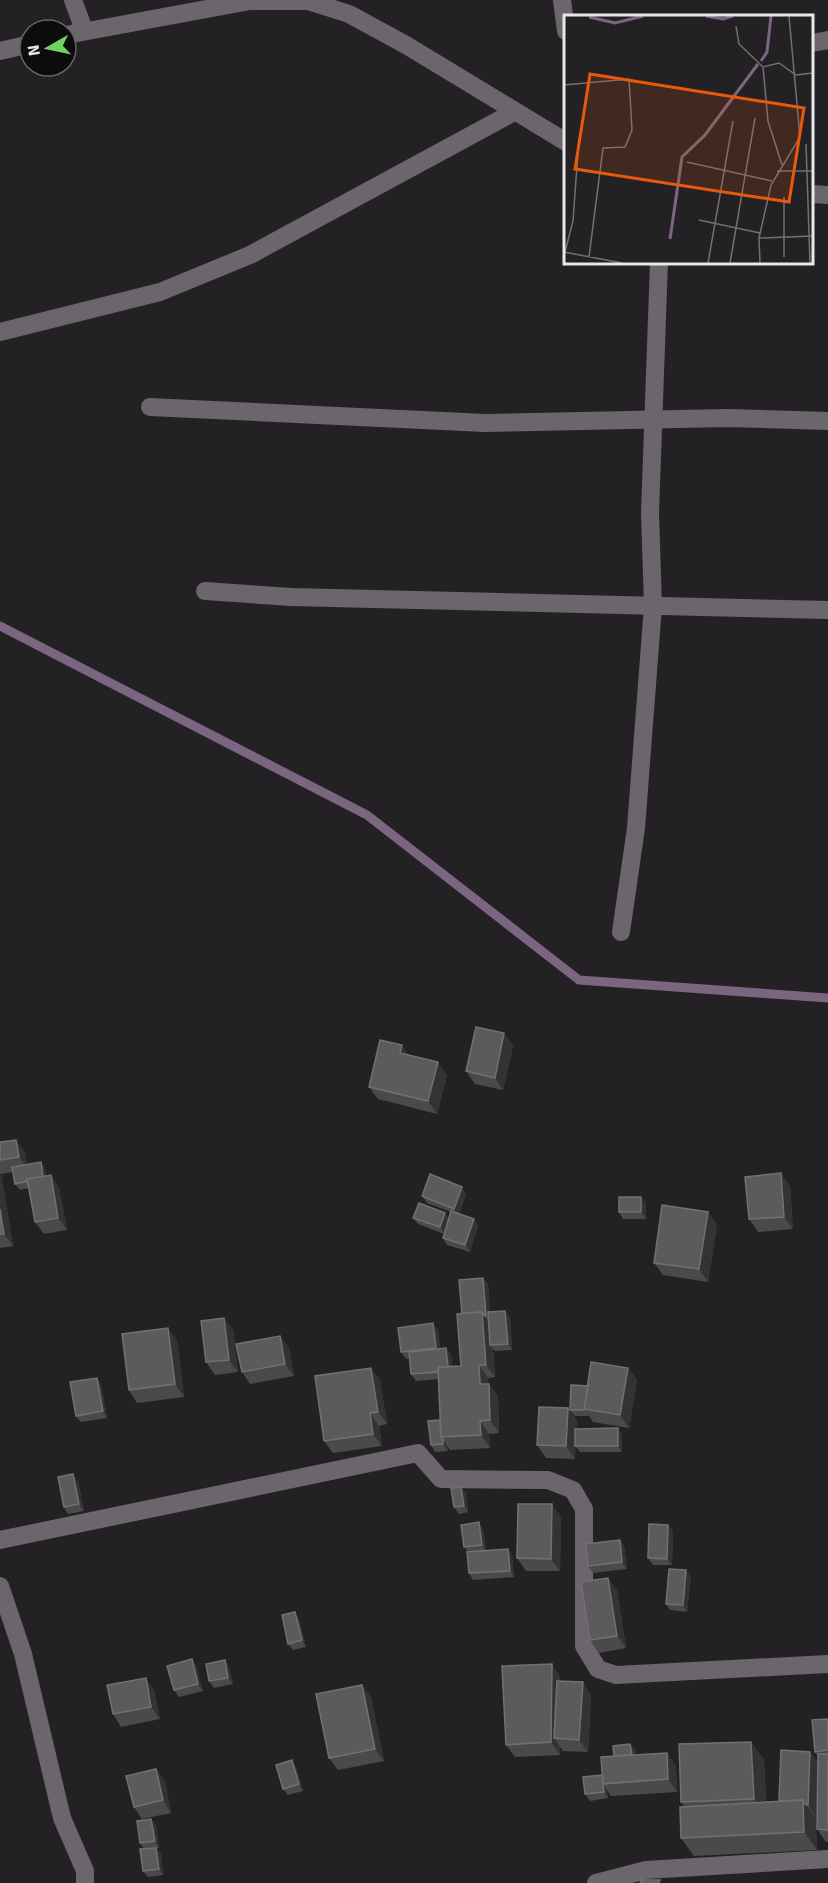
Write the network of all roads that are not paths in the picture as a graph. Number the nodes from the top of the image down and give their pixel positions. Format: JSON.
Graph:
{"nodes":[{"id":1,"x":73,"y":0,"type":"edge"},
{"id":2,"x":562,"y":0,"type":"edge"},
{"id":3,"x":564,"y":16,"type":"edge"},
{"id":4,"x":84,"y":30,"type":"junction"},
{"id":5,"x":78,"y":32,"type":"edge"},
{"id":6,"x":828,"y":40,"type":"edge"},
{"id":7,"x":813,"y":43,"type":"edge"},
{"id":8,"x":18,"y":47,"type":"edge"},
{"id":9,"x":0,"y":51,"type":"edge"},
{"id":10,"x":514,"y":112,"type":"junction"},
{"id":11,"x":564,"y":141,"type":"edge"},
{"id":12,"x":813,"y":194,"type":"edge"},
{"id":13,"x":828,"y":195,"type":"edge"},
{"id":14,"x":659,"y":264,"type":"edge"},
{"id":15,"x":0,"y":332,"type":"edge"},
{"id":16,"x":150,"y":406,"type":"dead end"},
{"id":17,"x":655,"y":420,"type":"junction"},
{"id":18,"x":828,"y":421,"type":"edge"},
{"id":19,"x":205,"y":591,"type":"dead end"},
{"id":20,"x":653,"y":606,"type":"junction"},
{"id":21,"x":828,"y":610,"type":"edge"},
{"id":22,"x":621,"y":932,"type":"dead end"},
{"id":23,"x":0,"y":1539,"type":"edge"},
{"id":24,"x":0,"y":1586,"type":"edge"},
{"id":25,"x":828,"y":1664,"type":"edge"},
{"id":26,"x":828,"y":1860,"type":"edge"},
{"id":27,"x":85,"y":1883,"type":"edge"},
{"id":28,"x":596,"y":1883,"type":"edge"}],
"edges":[{"from":1,"to":4,"type":"street"},
{"from":2,"to":3,"type":"street"},
{"from":4,"to":5,"type":"street"},
{"from":4,"to":10,"type":"street"},
{"from":6,"to":7,"type":"street"},
{"from":8,"to":9,"type":"street"},
{"from":10,"to":11,"type":"street"},
{"from":10,"to":15,"type":"street"},
{"from":12,"to":13,"type":"street"},
{"from":14,"to":17,"type":"street"},
{"from":16,"to":17,"type":"street"},
{"from":17,"to":18,"type":"street"},
{"from":17,"to":20,"type":"street"},
{"from":19,"to":20,"type":"street"},
{"from":20,"to":21,"type":"street"},
{"from":20,"to":22,"type":"street"},
{"from":23,"to":25,"type":"street"},
{"from":24,"to":27,"type":"street"},
{"from":26,"to":28,"type":"street"}]}
